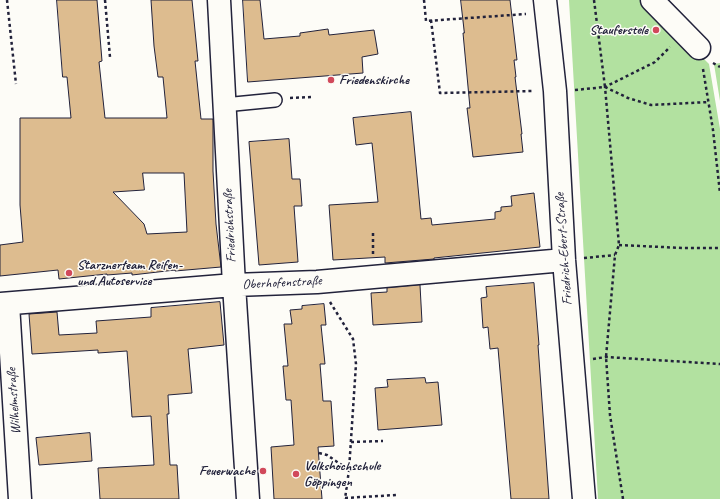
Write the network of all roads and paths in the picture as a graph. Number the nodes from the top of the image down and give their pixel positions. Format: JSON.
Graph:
{"nodes":[{"id":1,"x":7,"y":0,"type":"edge"},
{"id":2,"x":105,"y":0,"type":"edge"},
{"id":3,"x":219,"y":0,"type":"edge"},
{"id":4,"x":424,"y":0,"type":"edge"},
{"id":5,"x":594,"y":0,"type":"edge"},
{"id":6,"x":652,"y":0,"type":"edge"},
{"id":7,"x":546,"y":6,"type":"edge"},
{"id":8,"x":431,"y":20,"type":"junction"},
{"id":9,"x":692,"y":41,"type":"junction"},
{"id":10,"x":110,"y":57,"type":"dead end"},
{"id":11,"x":16,"y":84,"type":"dead end"},
{"id":12,"x":605,"y":87,"type":"junction"},
{"id":13,"x":579,"y":89,"type":"dead end"},
{"id":14,"x":555,"y":91,"type":"junction"},
{"id":15,"x":312,"y":97,"type":"dead end"},
{"id":16,"x":282,"y":99,"type":"joint"},
{"id":17,"x":709,"y":102,"type":"junction"},
{"id":18,"x":224,"y":105,"type":"junction"},
{"id":19,"x":720,"y":193,"type":"edge"},
{"id":20,"x":619,"y":245,"type":"junction"},
{"id":21,"x":720,"y":248,"type":"edge"},
{"id":22,"x":615,"y":255,"type":"junction"},
{"id":23,"x":564,"y":260,"type":"junction"},
{"id":24,"x":317,"y":282,"type":"junction"},
{"id":25,"x":234,"y":285,"type":"junction"},
{"id":26,"x":4,"y":304,"type":"edge"},
{"id":27,"x":606,"y":357,"type":"junction"},
{"id":28,"x":572,"y":361,"type":"junction"},
{"id":29,"x":720,"y":364,"type":"edge"},
{"id":30,"x":383,"y":441,"type":"dead end"},
{"id":31,"x":351,"y":442,"type":"junction"},
{"id":32,"x":319,"y":453,"type":"dead end"},
{"id":33,"x":349,"y":470,"type":"junction"},
{"id":34,"x":396,"y":495,"type":"dead end"},
{"id":35,"x":345,"y":498,"type":"edge"},
{"id":36,"x":20,"y":499,"type":"edge"},
{"id":37,"x":248,"y":499,"type":"edge"},
{"id":38,"x":584,"y":499,"type":"edge"},
{"id":39,"x":623,"y":499,"type":"edge"}],
"edges":[{"from":1,"to":11,"type":"path"},
{"from":2,"to":10,"type":"path"},
{"from":3,"to":18,"type":"street","name":"Friedrichstraße"},
{"from":4,"to":8,"type":"path"},
{"from":5,"to":12,"type":"path"},
{"from":6,"to":9,"type":"street"},
{"from":7,"to":8,"type":"path"},
{"from":7,"to":14,"type":"street","name":"Friedrich-Ebert-Straße"},
{"from":8,"to":14,"type":"path"},
{"from":9,"to":12,"type":"path"},
{"from":9,"to":17,"type":"path"},
{"from":12,"to":13,"type":"path"},
{"from":12,"to":17,"type":"path"},
{"from":12,"to":20,"type":"path"},
{"from":14,"to":23,"type":"street","name":"Friedrich-Ebert-Straße"},
{"from":15,"to":16,"type":"path"},
{"from":16,"to":18,"type":"lane"},
{"from":17,"to":19,"type":"path"},
{"from":18,"to":25,"type":"street","name":"Friedrichstraße"},
{"from":20,"to":21,"type":"path"},
{"from":20,"to":22,"type":"path"},
{"from":22,"to":23,"type":"path"},
{"from":22,"to":27,"type":"path"},
{"from":23,"to":24,"type":"street","name":"Oberhofenstraße"},
{"from":23,"to":28,"type":"street","name":"Friedrich-Ebert-Straße"},
{"from":24,"to":25,"type":"street","name":"Oberhofenstraße"},
{"from":24,"to":31,"type":"path"},
{"from":25,"to":26,"type":"street","name":"Oberhofenstraße"},
{"from":25,"to":37,"type":"street","name":"Friedrichstraße"},
{"from":26,"to":36,"type":"street","name":"Wilhelmstraße"},
{"from":27,"to":28,"type":"path"},
{"from":27,"to":29,"type":"path"},
{"from":27,"to":39,"type":"path"},
{"from":28,"to":38,"type":"street","name":"Friedrich-Ebert-Straße"},
{"from":30,"to":31,"type":"path"},
{"from":31,"to":33,"type":"path"},
{"from":32,"to":33,"type":"path"},
{"from":33,"to":35,"type":"path"},
{"from":34,"to":35,"type":"path"}]}
